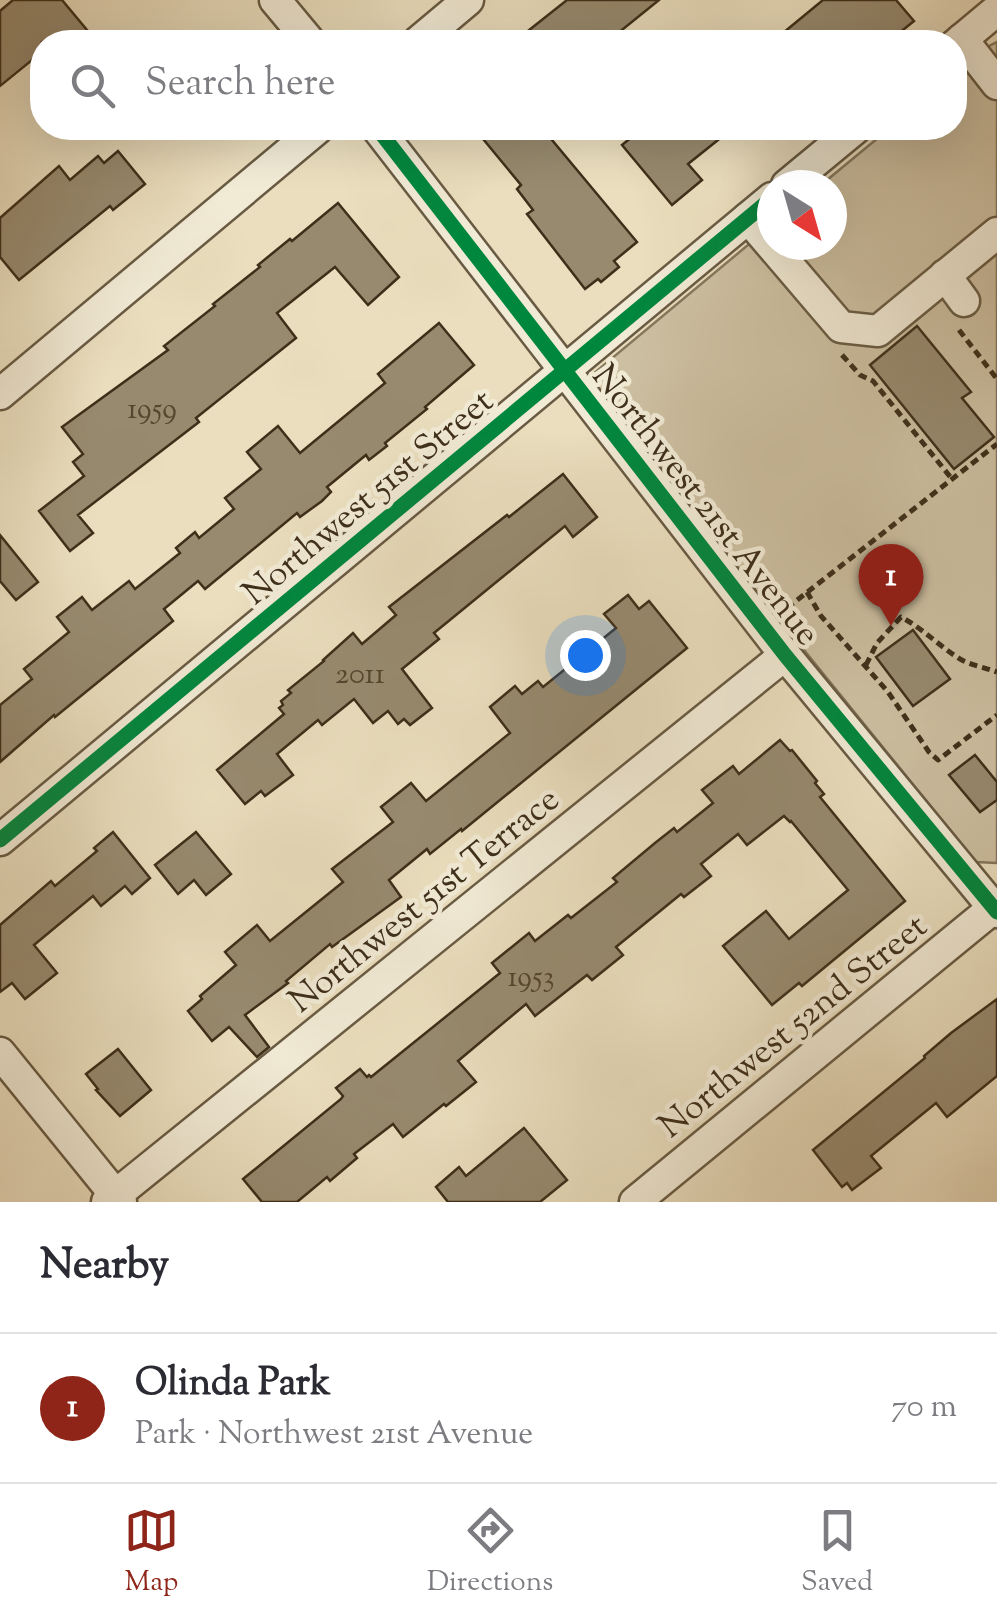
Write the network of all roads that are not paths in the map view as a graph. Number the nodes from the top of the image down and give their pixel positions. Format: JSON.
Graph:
{"nodes":[{"id":1,"x":275,"y":0,"type":"edge"},
{"id":2,"x":468,"y":0,"type":"edge"},
{"id":3,"x":997,"y":10,"type":"edge"},
{"id":4,"x":300,"y":30,"type":"edge"},
{"id":5,"x":432,"y":30,"type":"edge"},
{"id":6,"x":967,"y":35,"type":"edge"},
{"id":7,"x":967,"y":52,"type":"edge"},
{"id":8,"x":997,"y":84,"type":"edge"},
{"id":9,"x":304,"y":140,"type":"edge"},
{"id":10,"x":386,"y":140,"type":"edge"},
{"id":11,"x":841,"y":140,"type":"edge"},
{"id":12,"x":805,"y":170,"type":"edge"},
{"id":13,"x":757,"y":210,"type":"edge"},
{"id":14,"x":748,"y":218,"type":"junction"},
{"id":15,"x":997,"y":232,"type":"edge"},
{"id":16,"x":945,"y":275,"type":"junction"},
{"id":17,"x":957,"y":309,"type":"road end"},
{"id":18,"x":565,"y":370,"type":"junction"},
{"id":19,"x":0,"y":394,"type":"edge"},
{"id":20,"x":785,"y":655,"type":"junction"},
{"id":21,"x":0,"y":840,"type":"edge"},
{"id":22,"x":996,"y":908,"type":"edge"},
{"id":23,"x":0,"y":1053,"type":"edge"},
{"id":24,"x":114,"y":1200,"type":"edge"},
{"id":25,"x":635,"y":1202,"type":"edge"}],
"edges":[{"from":1,"to":4,"type":"street"},
{"from":2,"to":5,"type":"street"},
{"from":3,"to":6,"type":"street"},
{"from":7,"to":8,"type":"street"},
{"from":9,"to":19,"type":"street"},
{"from":10,"to":18,"type":"street","name":"Northwest 21st Avenue"},
{"from":11,"to":12,"type":"street"},
{"from":13,"to":14,"type":"street","name":"Northwest 51st Street"},
{"from":14,"to":16,"type":"street"},
{"from":14,"to":18,"type":"street","name":"Northwest 51st Street"},
{"from":15,"to":16,"type":"street"},
{"from":16,"to":17,"type":"street"},
{"from":18,"to":20,"type":"street","name":"Northwest 21st Avenue"},
{"from":18,"to":21,"type":"street","name":"Northwest 51st Street"},
{"from":20,"to":22,"type":"street","name":"Northwest 21st Avenue"},
{"from":20,"to":24,"type":"street","name":"Northwest 51st Terrace"},
{"from":22,"to":25,"type":"street","name":"Northwest 52nd Street"},
{"from":23,"to":24,"type":"street"}]}
